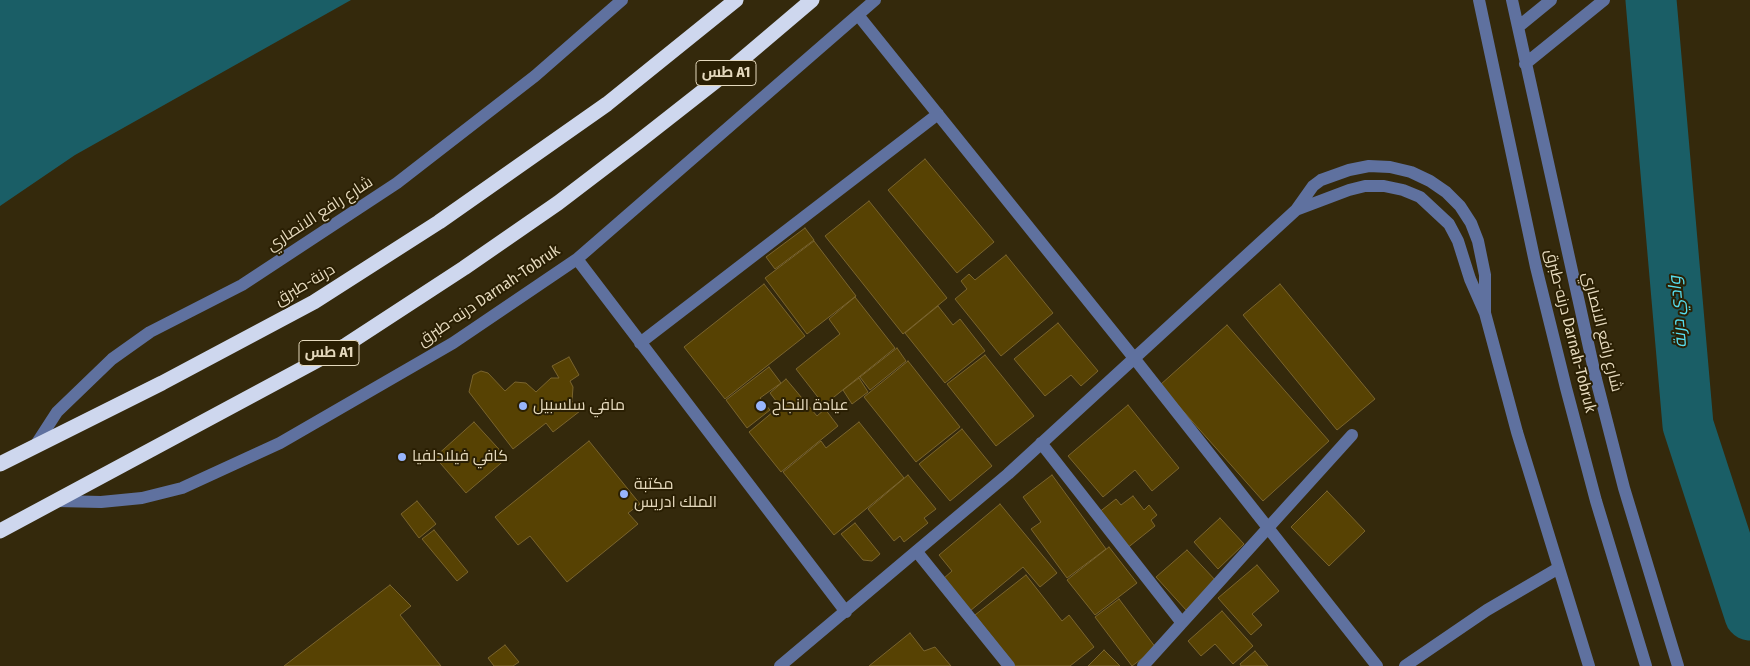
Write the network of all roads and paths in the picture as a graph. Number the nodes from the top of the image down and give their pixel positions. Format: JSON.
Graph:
{"nodes":[{"id":1,"x":622,"y":0,"type":"edge"},
{"id":2,"x":736,"y":0,"type":"edge"},
{"id":3,"x":812,"y":0,"type":"edge"},
{"id":4,"x":875,"y":0,"type":"edge"},
{"id":5,"x":1479,"y":0,"type":"edge"},
{"id":6,"x":1512,"y":0,"type":"edge"},
{"id":7,"x":1551,"y":0,"type":"edge"},
{"id":8,"x":1604,"y":0,"type":"edge"},
{"id":9,"x":858,"y":15,"type":"junction"},
{"id":10,"x":1518,"y":27,"type":"junction"},
{"id":11,"x":1525,"y":64,"type":"junction"},
{"id":12,"x":938,"y":114,"type":"junction"},
{"id":13,"x":1296,"y":210,"type":"junction"},
{"id":14,"x":577,"y":259,"type":"junction"},
{"id":15,"x":1485,"y":313,"type":"junction"},
{"id":16,"x":640,"y":343,"type":"junction"},
{"id":17,"x":1134,"y":358,"type":"junction"},
{"id":18,"x":1352,"y":435,"type":"dead end"},
{"id":19,"x":1041,"y":443,"type":"junction"},
{"id":20,"x":35,"y":446,"type":"junction"},
{"id":21,"x":0,"y":464,"type":"edge"},
{"id":22,"x":57,"y":500,"type":"junction"},
{"id":23,"x":1268,"y":528,"type":"junction"},
{"id":24,"x":0,"y":531,"type":"edge"},
{"id":25,"x":917,"y":552,"type":"junction"},
{"id":26,"x":1557,"y":569,"type":"junction"},
{"id":27,"x":846,"y":612,"type":"junction"},
{"id":28,"x":1182,"y":623,"type":"junction"},
{"id":29,"x":780,"y":666,"type":"edge"},
{"id":30,"x":1009,"y":666,"type":"edge"},
{"id":31,"x":1143,"y":666,"type":"edge"},
{"id":32,"x":1377,"y":666,"type":"edge"},
{"id":33,"x":1406,"y":666,"type":"edge"},
{"id":34,"x":1588,"y":666,"type":"edge"},
{"id":35,"x":1646,"y":666,"type":"edge"},
{"id":36,"x":1678,"y":666,"type":"edge"}],
"edges":[{"from":1,"to":20,"type":"street","name":"شارع رافع الانصاري"},
{"from":2,"to":20,"type":"highway","name":"درنة-طبرق","number":"طس A1"},
{"from":3,"to":22,"type":"highway","number":"طس A1"},
{"from":4,"to":9,"type":"street","name":"درنه-طبرق Darnah-Tobruk","number":"طس A1"},
{"from":5,"to":35,"type":"street","name":"درنه-طبرق Darnah-Tobruk"},
{"from":6,"to":10,"type":"street","name":"شارع رافع الانصاري"},
{"from":7,"to":10,"type":"street"},
{"from":8,"to":11,"type":"street"},
{"from":9,"to":12,"type":"street"},
{"from":9,"to":14,"type":"street","name":"درنه-طبرق Darnah-Tobruk","number":"طس A1"},
{"from":10,"to":11,"type":"street","name":"شارع رافع الانصاري"},
{"from":11,"to":36,"type":"street","name":"شارع رافع الانصاري"},
{"from":12,"to":16,"type":"street"},
{"from":12,"to":17,"type":"street"},
{"from":13,"to":15,"type":"street"},
{"from":13,"to":15,"type":"street"},
{"from":13,"to":17,"type":"street"},
{"from":14,"to":16,"type":"street"},
{"from":14,"to":22,"type":"street","name":"درنه-طبرق Darnah-Tobruk","number":"طس A1"},
{"from":15,"to":26,"type":"street"},
{"from":16,"to":27,"type":"street"},
{"from":17,"to":19,"type":"street"},
{"from":17,"to":23,"type":"street"},
{"from":18,"to":23,"type":"street"},
{"from":19,"to":25,"type":"street"},
{"from":19,"to":28,"type":"street"},
{"from":20,"to":21,"type":"highway","name":"درنة-طبرق","number":"طس A1"},
{"from":22,"to":24,"type":"highway","number":"طس A1"},
{"from":23,"to":28,"type":"street"},
{"from":23,"to":32,"type":"street"},
{"from":25,"to":27,"type":"street"},
{"from":25,"to":30,"type":"street"},
{"from":26,"to":33,"type":"street"},
{"from":26,"to":34,"type":"street"},
{"from":27,"to":29,"type":"street"},
{"from":28,"to":31,"type":"street"}]}
